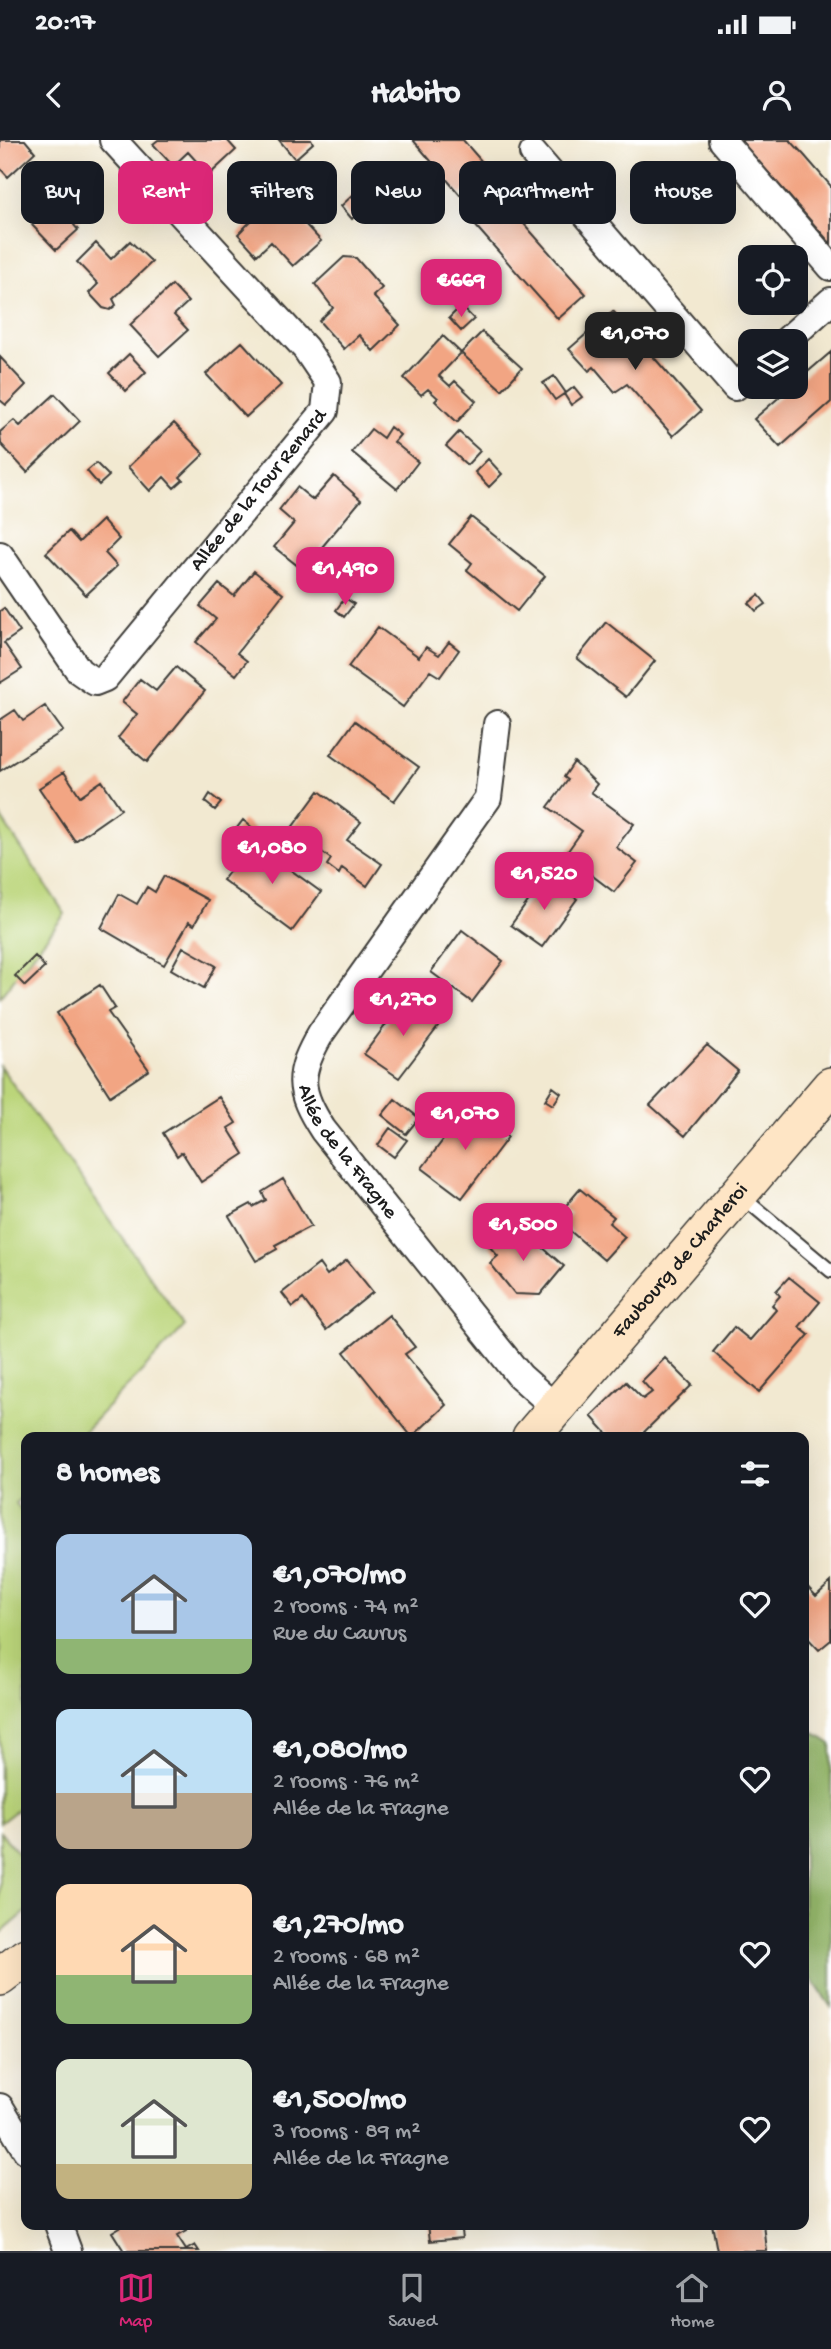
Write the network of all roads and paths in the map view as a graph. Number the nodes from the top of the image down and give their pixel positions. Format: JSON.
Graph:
{"nodes":[{"id":1,"x":113,"y":140,"type":"edge"},
{"id":2,"x":722,"y":140,"type":"edge"},
{"id":3,"x":535,"y":144,"type":"edge"},
{"id":4,"x":831,"y":267,"type":"edge"},
{"id":5,"x":831,"y":301,"type":"edge"},
{"id":6,"x":800,"y":329,"type":"edge"},
{"id":7,"x":738,"y":384,"type":"edge"},
{"id":8,"x":0,"y":555,"type":"edge"},
{"id":9,"x":497,"y":724,"type":"dead end"},
{"id":10,"x":831,"y":1086,"type":"edge"},
{"id":11,"x":739,"y":1194,"type":"junction"},
{"id":12,"x":831,"y":1271,"type":"edge"},
{"id":13,"x":556,"y":1408,"type":"junction"},
{"id":14,"x":535,"y":1432,"type":"edge"},
{"id":15,"x":21,"y":1961,"type":"edge"},
{"id":16,"x":0,"y":1977,"type":"edge"},
{"id":17,"x":0,"y":2107,"type":"edge"},
{"id":18,"x":21,"y":2142,"type":"edge"},
{"id":19,"x":60,"y":2230,"type":"edge"},
{"id":20,"x":68,"y":2251,"type":"edge"}],
"edges":[{"from":1,"to":8,"type":"street","name":"Allée de la Tour Renard"},
{"from":2,"to":4,"type":"street"},
{"from":3,"to":7,"type":"street"},
{"from":5,"to":6,"type":"street"},
{"from":9,"to":13,"type":"street","name":"Allée de la Fragne"},
{"from":10,"to":11,"type":"main road","name":"Faubourg de Charleroi"},
{"from":11,"to":12,"type":"lane"},
{"from":11,"to":13,"type":"main road","name":"Faubourg de Charleroi"},
{"from":13,"to":14,"type":"main road","name":"Faubourg de Charleroi"},
{"from":15,"to":16,"type":"main road"},
{"from":17,"to":18,"type":"street"},
{"from":19,"to":20,"type":"street"}]}
